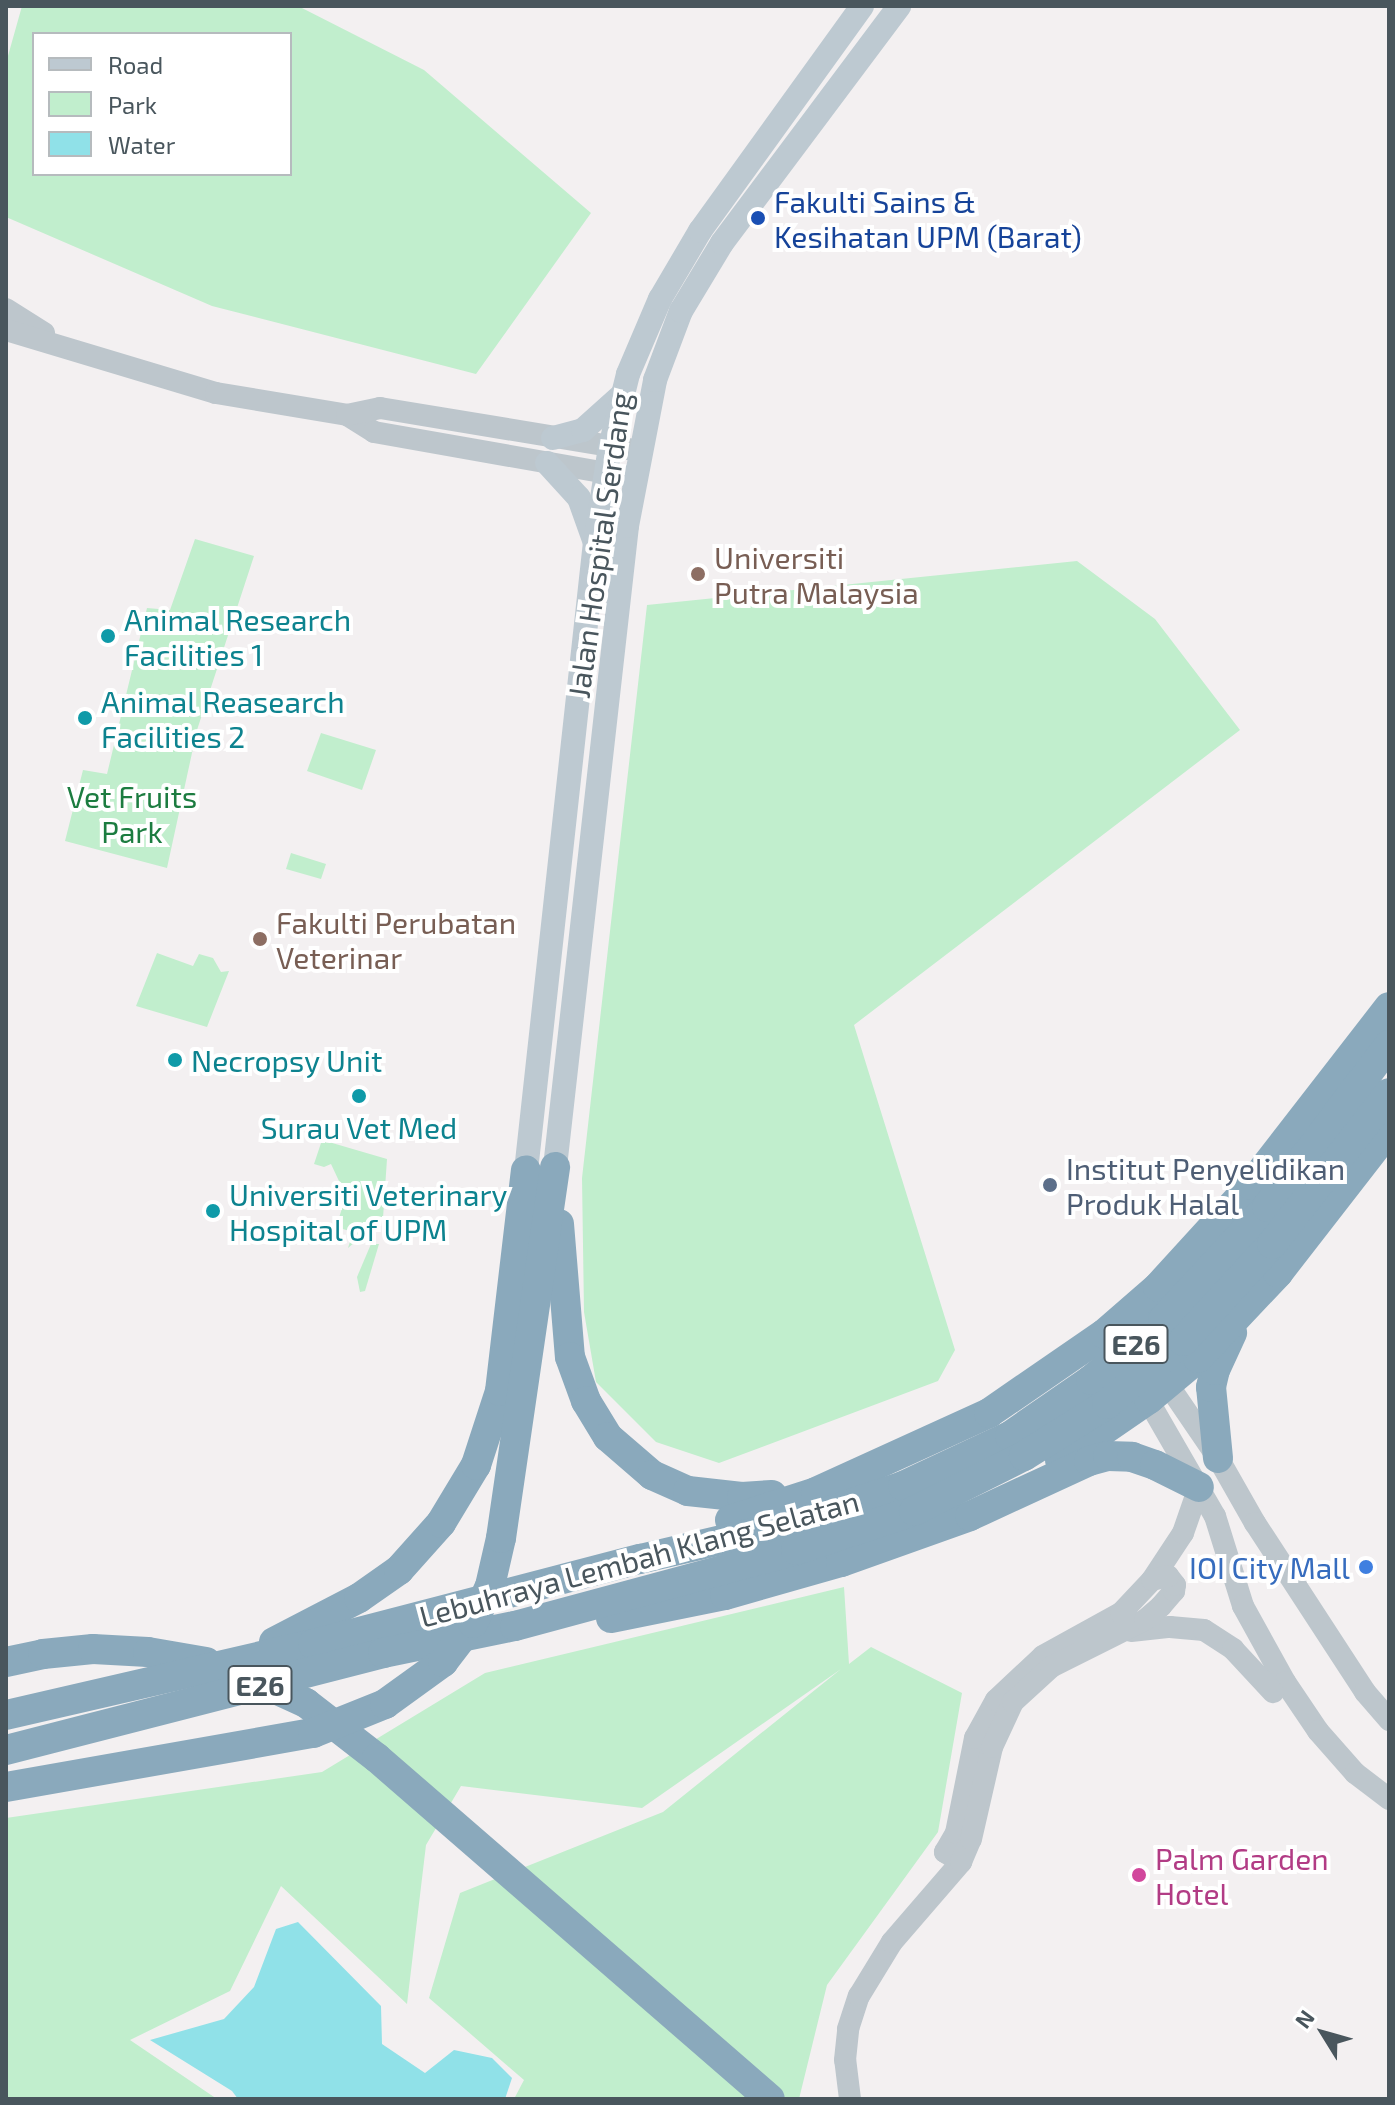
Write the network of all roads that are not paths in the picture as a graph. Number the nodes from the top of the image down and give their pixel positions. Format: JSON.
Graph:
{"nodes":[{"id":1,"x":862,"y":6,"type":"edge"},
{"id":2,"x":899,"y":6,"type":"edge"},
{"id":3,"x":6,"y":309,"type":"edge"},
{"id":4,"x":6,"y":330,"type":"edge"},
{"id":5,"x":62,"y":344,"type":"junction"},
{"id":6,"x":623,"y":394,"type":"junction"},
{"id":7,"x":347,"y":415,"type":"junction"},
{"id":8,"x":553,"y":438,"type":"junction"},
{"id":9,"x":610,"y":447,"type":"junction"},
{"id":10,"x":639,"y":451,"type":"junction"},
{"id":11,"x":547,"y":463,"type":"junction"},
{"id":12,"x":606,"y":474,"type":"junction"},
{"id":13,"x":635,"y":478,"type":"junction"},
{"id":14,"x":595,"y":542,"type":"junction"},
{"id":15,"x":1389,"y":1007,"type":"edge"},
{"id":16,"x":1389,"y":1045,"type":"edge"},
{"id":17,"x":1389,"y":1093,"type":"edge"},
{"id":18,"x":1389,"y":1130,"type":"edge"},
{"id":19,"x":541,"y":1169,"type":"junction"},
{"id":20,"x":1246,"y":1307,"type":"junction"},
{"id":21,"x":1113,"y":1328,"type":"junction"},
{"id":22,"x":1159,"y":1392,"type":"junction"},
{"id":23,"x":1218,"y":1458,"type":"junction"},
{"id":24,"x":1199,"y":1487,"type":"junction"},
{"id":25,"x":816,"y":1492,"type":"junction"},
{"id":26,"x":970,"y":1516,"type":"junction"},
{"id":27,"x":794,"y":1537,"type":"junction"},
{"id":28,"x":640,"y":1559,"type":"junction"},
{"id":29,"x":1152,"y":1580,"type":"junction"},
{"id":30,"x":1145,"y":1620,"type":"junction"},
{"id":31,"x":515,"y":1626,"type":"junction"},
{"id":32,"x":1122,"y":1632,"type":"junction"},
{"id":33,"x":240,"y":1660,"type":"junction"},
{"id":34,"x":6,"y":1662,"type":"edge"},
{"id":35,"x":1047,"y":1662,"type":"junction"},
{"id":36,"x":1279,"y":1687,"type":"junction"},
{"id":37,"x":6,"y":1715,"type":"edge"},
{"id":38,"x":1389,"y":1720,"type":"edge"},
{"id":39,"x":6,"y":1750,"type":"edge"},
{"id":40,"x":6,"y":1787,"type":"edge"},
{"id":41,"x":1389,"y":1799,"type":"edge"},
{"id":42,"x":770,"y":2099,"type":"edge"},
{"id":43,"x":850,"y":2099,"type":"edge"}],
"edges":[{"from":1,"to":6,"type":"main road","name":"Jalan Hospital Serdang"},
{"from":2,"to":10,"type":"main road","name":"Jalan Hospital Serdang"},
{"from":3,"to":5,"type":"street"},
{"from":4,"to":5,"type":"street"},
{"from":5,"to":7,"type":"street"},
{"from":6,"to":8,"type":"main road"},
{"from":6,"to":9,"type":"main road","name":"Jalan Hospital Serdang"},
{"from":7,"to":8,"type":"street"},
{"from":7,"to":11,"type":"street"},
{"from":8,"to":9,"type":"street"},
{"from":9,"to":10,"type":"street"},
{"from":9,"to":12,"type":"main road","name":"Jalan Hospital Serdang"},
{"from":10,"to":13,"type":"main road","name":"Jalan Hospital Serdang"},
{"from":11,"to":12,"type":"street"},
{"from":11,"to":14,"type":"main road"},
{"from":12,"to":13,"type":"street"},
{"from":12,"to":14,"type":"main road","name":"Jalan Hospital Serdang"},
{"from":13,"to":19,"type":"main road","name":"Jalan Hospital Serdang"},
{"from":14,"to":19,"type":"main road","name":"Jalan Hospital Serdang"},
{"from":15,"to":21,"type":"highway"},
{"from":16,"to":27,"type":"highway","name":"Lebuhraya Lembah Klang Selatan","number":"E26"},
{"from":17,"to":27,"type":"highway","name":"Lebuhraya Lembah Klang Selatan","number":"E26"},
{"from":18,"to":20,"type":"highway"},
{"from":19,"to":25,"type":"highway"},
{"from":19,"to":33,"type":"highway"},
{"from":19,"to":40,"type":"highway"},
{"from":20,"to":22,"type":"highway"},
{"from":20,"to":23,"type":"highway"},
{"from":21,"to":22,"type":"street"},
{"from":21,"to":25,"type":"highway"},
{"from":22,"to":23,"type":"street"},
{"from":22,"to":24,"type":"street"},
{"from":22,"to":26,"type":"highway"},
{"from":23,"to":38,"type":"street"},
{"from":24,"to":26,"type":"highway"},
{"from":24,"to":29,"type":"street"},
{"from":24,"to":36,"type":"street"},
{"from":25,"to":28,"type":"highway"},
{"from":26,"to":31,"type":"highway"},
{"from":27,"to":28,"type":"highway","name":"Lebuhraya Lembah Klang Selatan","number":"E26"},
{"from":27,"to":31,"type":"highway","name":"Lebuhraya Lembah Klang Selatan","number":"E26"},
{"from":28,"to":33,"type":"highway","name":"Lebuhraya Lembah Klang Selatan","number":"E26"},
{"from":29,"to":30,"type":"street"},
{"from":29,"to":35,"type":"street"},
{"from":30,"to":32,"type":"street"},
{"from":30,"to":36,"type":"street"},
{"from":31,"to":39,"type":"highway","name":"Lebuhraya Lembah Klang Selatan","number":"E26"},
{"from":32,"to":35,"type":"street"},
{"from":32,"to":36,"type":"street"},
{"from":33,"to":37,"type":"highway","name":"Lebuhraya Lembah Klang Selatan","number":"E26"},
{"from":34,"to":42,"type":"highway"},
{"from":35,"to":43,"type":"street"},
{"from":36,"to":41,"type":"street"}]}
